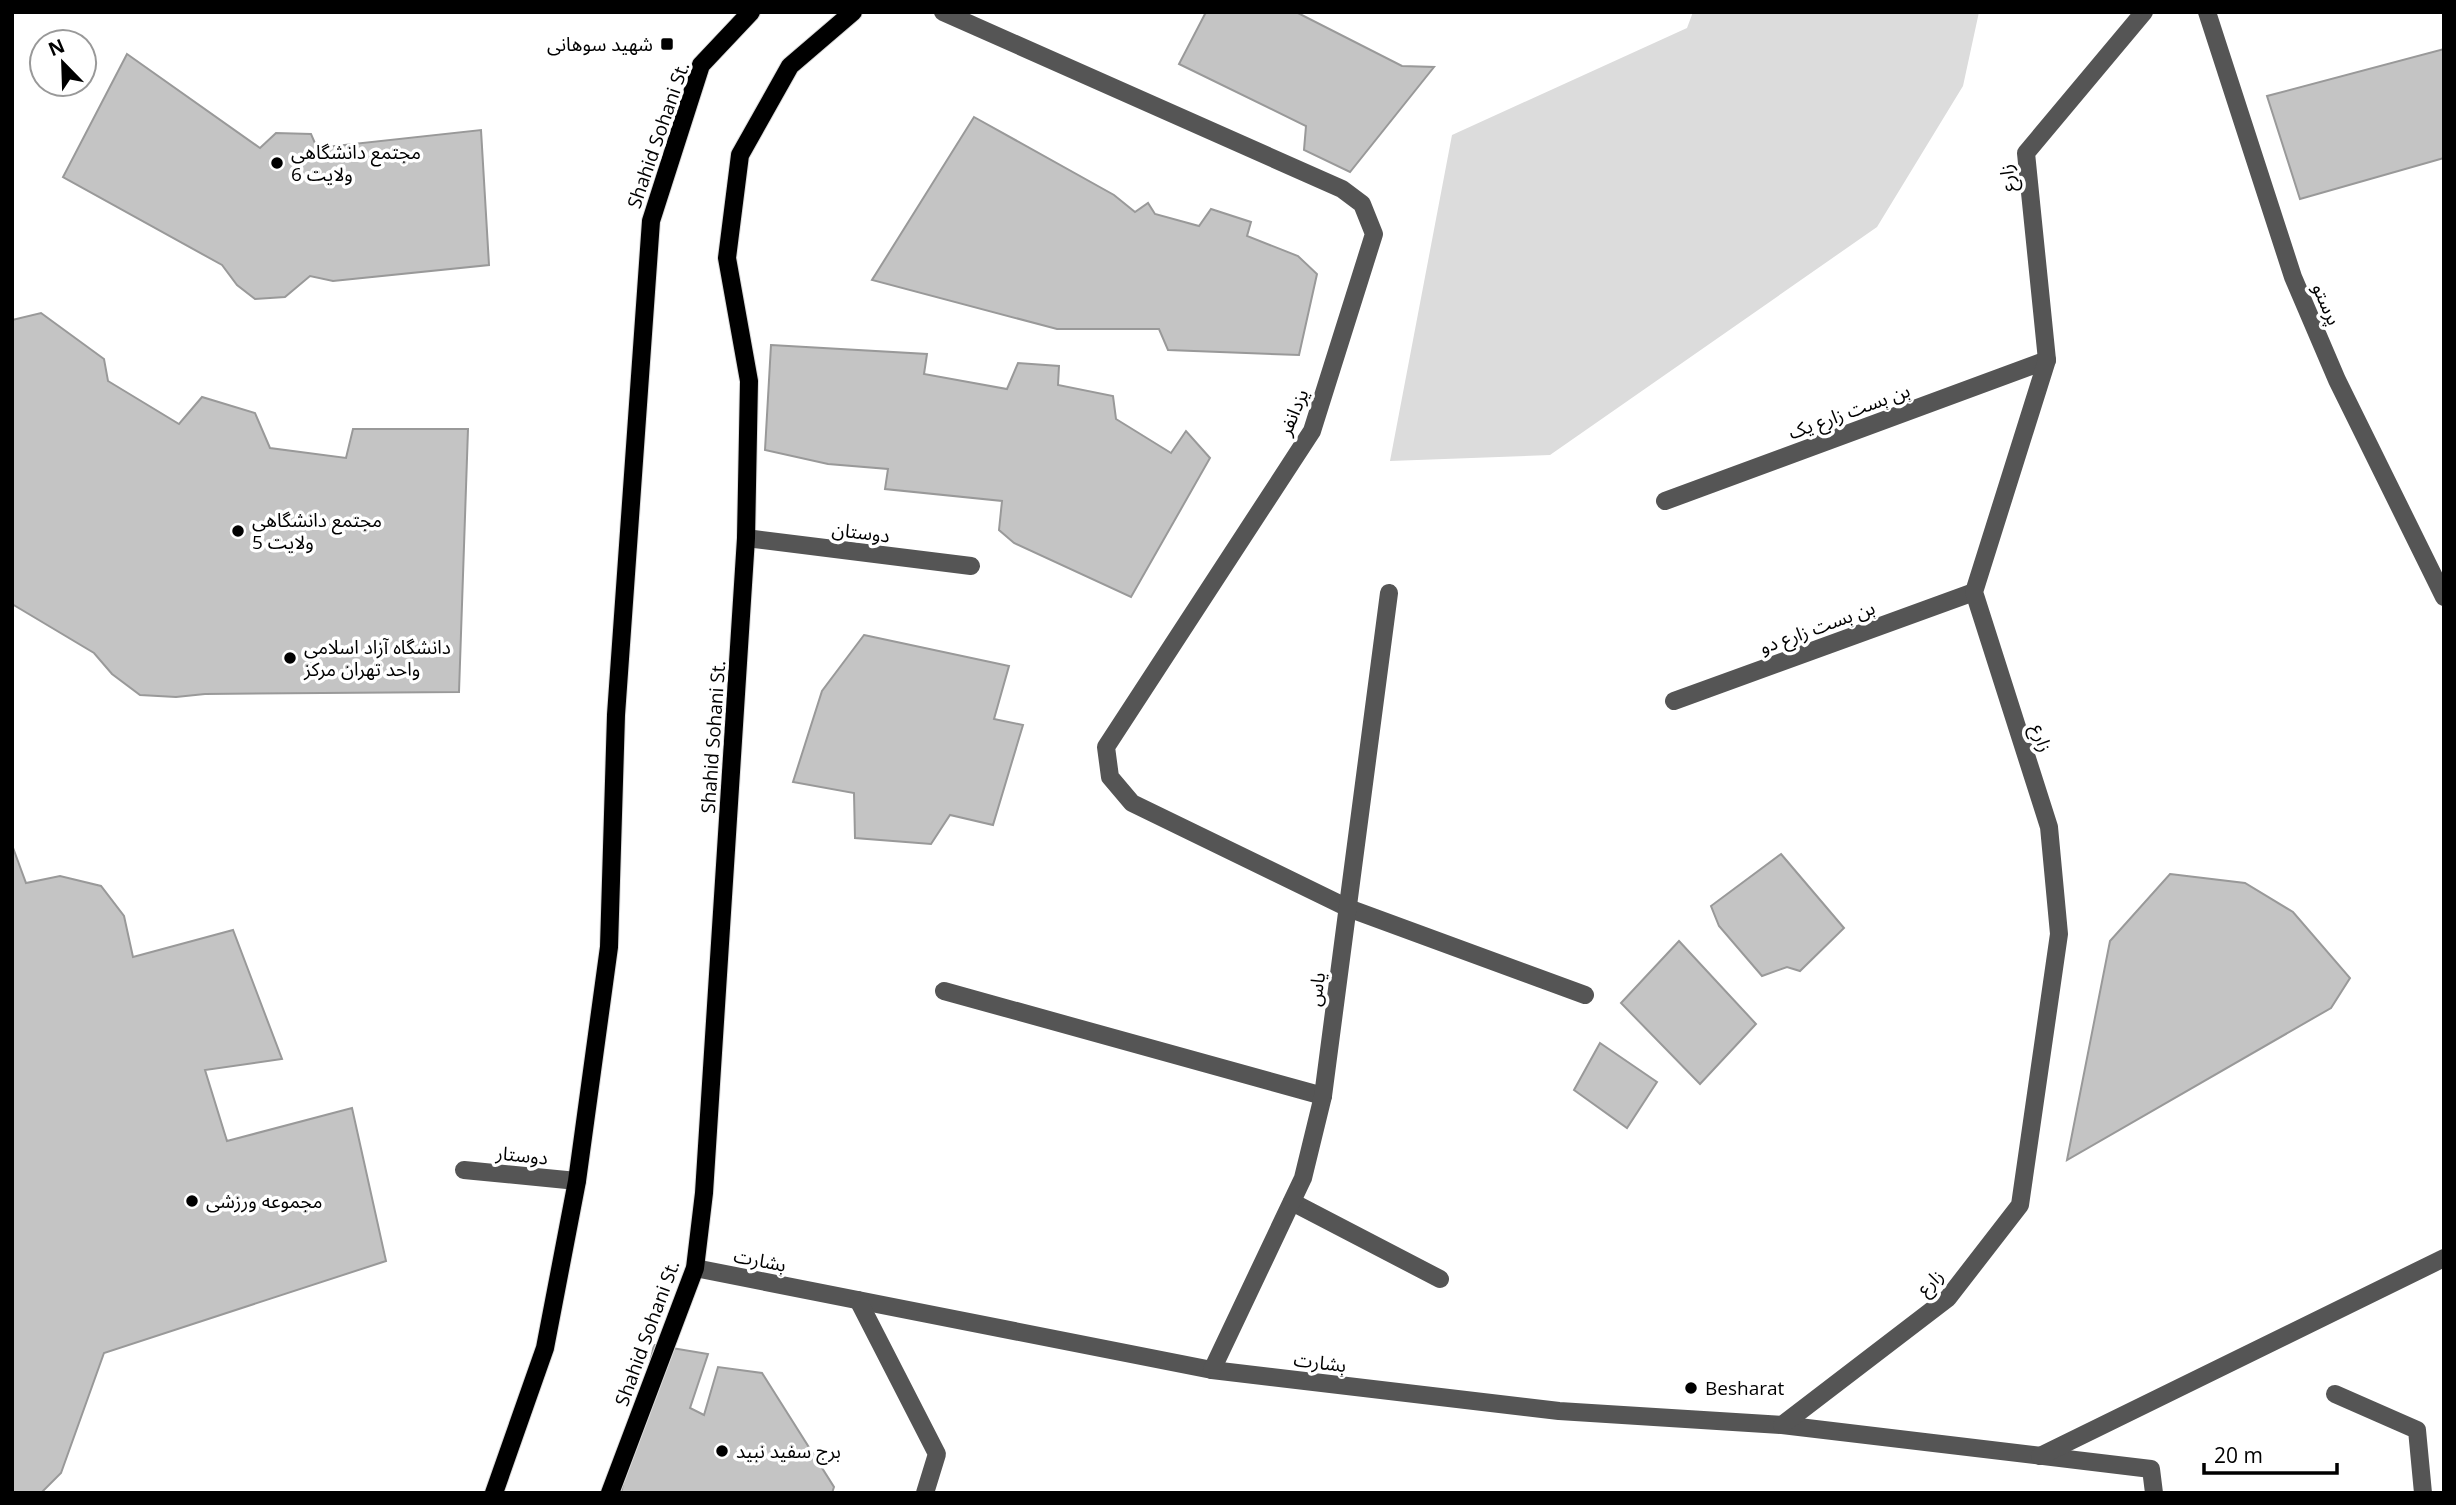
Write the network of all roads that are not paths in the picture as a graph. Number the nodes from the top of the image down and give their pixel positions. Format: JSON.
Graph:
{"nodes":[{"id":1,"x":751,"y":12,"type":"edge"},
{"id":2,"x":853,"y":12,"type":"edge"},
{"id":3,"x":943,"y":12,"type":"edge"},
{"id":4,"x":2144,"y":12,"type":"edge"},
{"id":5,"x":2207,"y":12,"type":"edge"},
{"id":6,"x":2047,"y":360,"type":"junction"},
{"id":7,"x":1665,"y":501,"type":"dead end"},
{"id":8,"x":746,"y":538,"type":"junction"},
{"id":9,"x":971,"y":566,"type":"dead end"},
{"id":10,"x":1973,"y":592,"type":"junction"},
{"id":11,"x":1389,"y":593,"type":"dead end"},
{"id":12,"x":2444,"y":597,"type":"edge"},
{"id":13,"x":1674,"y":701,"type":"dead end"},
{"id":14,"x":1348,"y":908,"type":"junction"},
{"id":15,"x":944,"y":991,"type":"dead end"},
{"id":16,"x":1585,"y":995,"type":"dead end"},
{"id":17,"x":1322,"y":1096,"type":"junction"},
{"id":18,"x":464,"y":1170,"type":"dead end"},
{"id":19,"x":577,"y":1181,"type":"junction"},
{"id":20,"x":1292,"y":1202,"type":"junction"},
{"id":21,"x":2444,"y":1258,"type":"edge"},
{"id":22,"x":695,"y":1268,"type":"junction"},
{"id":23,"x":1440,"y":1279,"type":"dead end"},
{"id":24,"x":858,"y":1300,"type":"junction"},
{"id":25,"x":1212,"y":1370,"type":"junction"},
{"id":26,"x":2335,"y":1394,"type":"dead end"},
{"id":27,"x":1782,"y":1424,"type":"junction"},
{"id":28,"x":2040,"y":1456,"type":"junction"},
{"id":29,"x":494,"y":1493,"type":"edge"},
{"id":30,"x":610,"y":1493,"type":"edge"},
{"id":31,"x":925,"y":1493,"type":"edge"},
{"id":32,"x":2154,"y":1493,"type":"edge"},
{"id":33,"x":2423,"y":1493,"type":"edge"}],
"edges":[{"from":1,"to":19,"type":"main road","name":"Shahid Sohani St."},
{"from":2,"to":8,"type":"main road","name":"Shahid Sohani St."},
{"from":3,"to":14,"type":"street","name":"یزدانفر"},
{"from":4,"to":6,"type":"street","name":"زارع"},
{"from":5,"to":12,"type":"street","name":"پرستو"},
{"from":6,"to":7,"type":"street","name":"بن بست زارع یک"},
{"from":6,"to":10,"type":"street","name":"زارع"},
{"from":8,"to":9,"type":"street","name":"دوستان"},
{"from":8,"to":22,"type":"main road","name":"Shahid Sohani St."},
{"from":10,"to":13,"type":"street","name":"بن بست زارع دو"},
{"from":10,"to":27,"type":"street","name":"زارع"},
{"from":11,"to":14,"type":"street","name":"یاس"},
{"from":14,"to":16,"type":"street","name":"یزدانفر"},
{"from":14,"to":17,"type":"street","name":"یاس"},
{"from":15,"to":17,"type":"street"},
{"from":17,"to":20,"type":"street","name":"یاس"},
{"from":18,"to":19,"type":"street","name":"دوستار"},
{"from":19,"to":29,"type":"main road","name":"Shahid Sohani St."},
{"from":20,"to":23,"type":"street"},
{"from":20,"to":25,"type":"street","name":"یاس"},
{"from":21,"to":28,"type":"street"},
{"from":22,"to":24,"type":"street","name":"بشارت"},
{"from":22,"to":30,"type":"main road","name":"Shahid Sohani St."},
{"from":24,"to":25,"type":"street","name":"بشارت"},
{"from":24,"to":31,"type":"street"},
{"from":25,"to":27,"type":"street","name":"بشارت"},
{"from":26,"to":33,"type":"street"},
{"from":27,"to":28,"type":"street","name":"بشارت"},
{"from":28,"to":32,"type":"street","name":"بشارت"}]}
